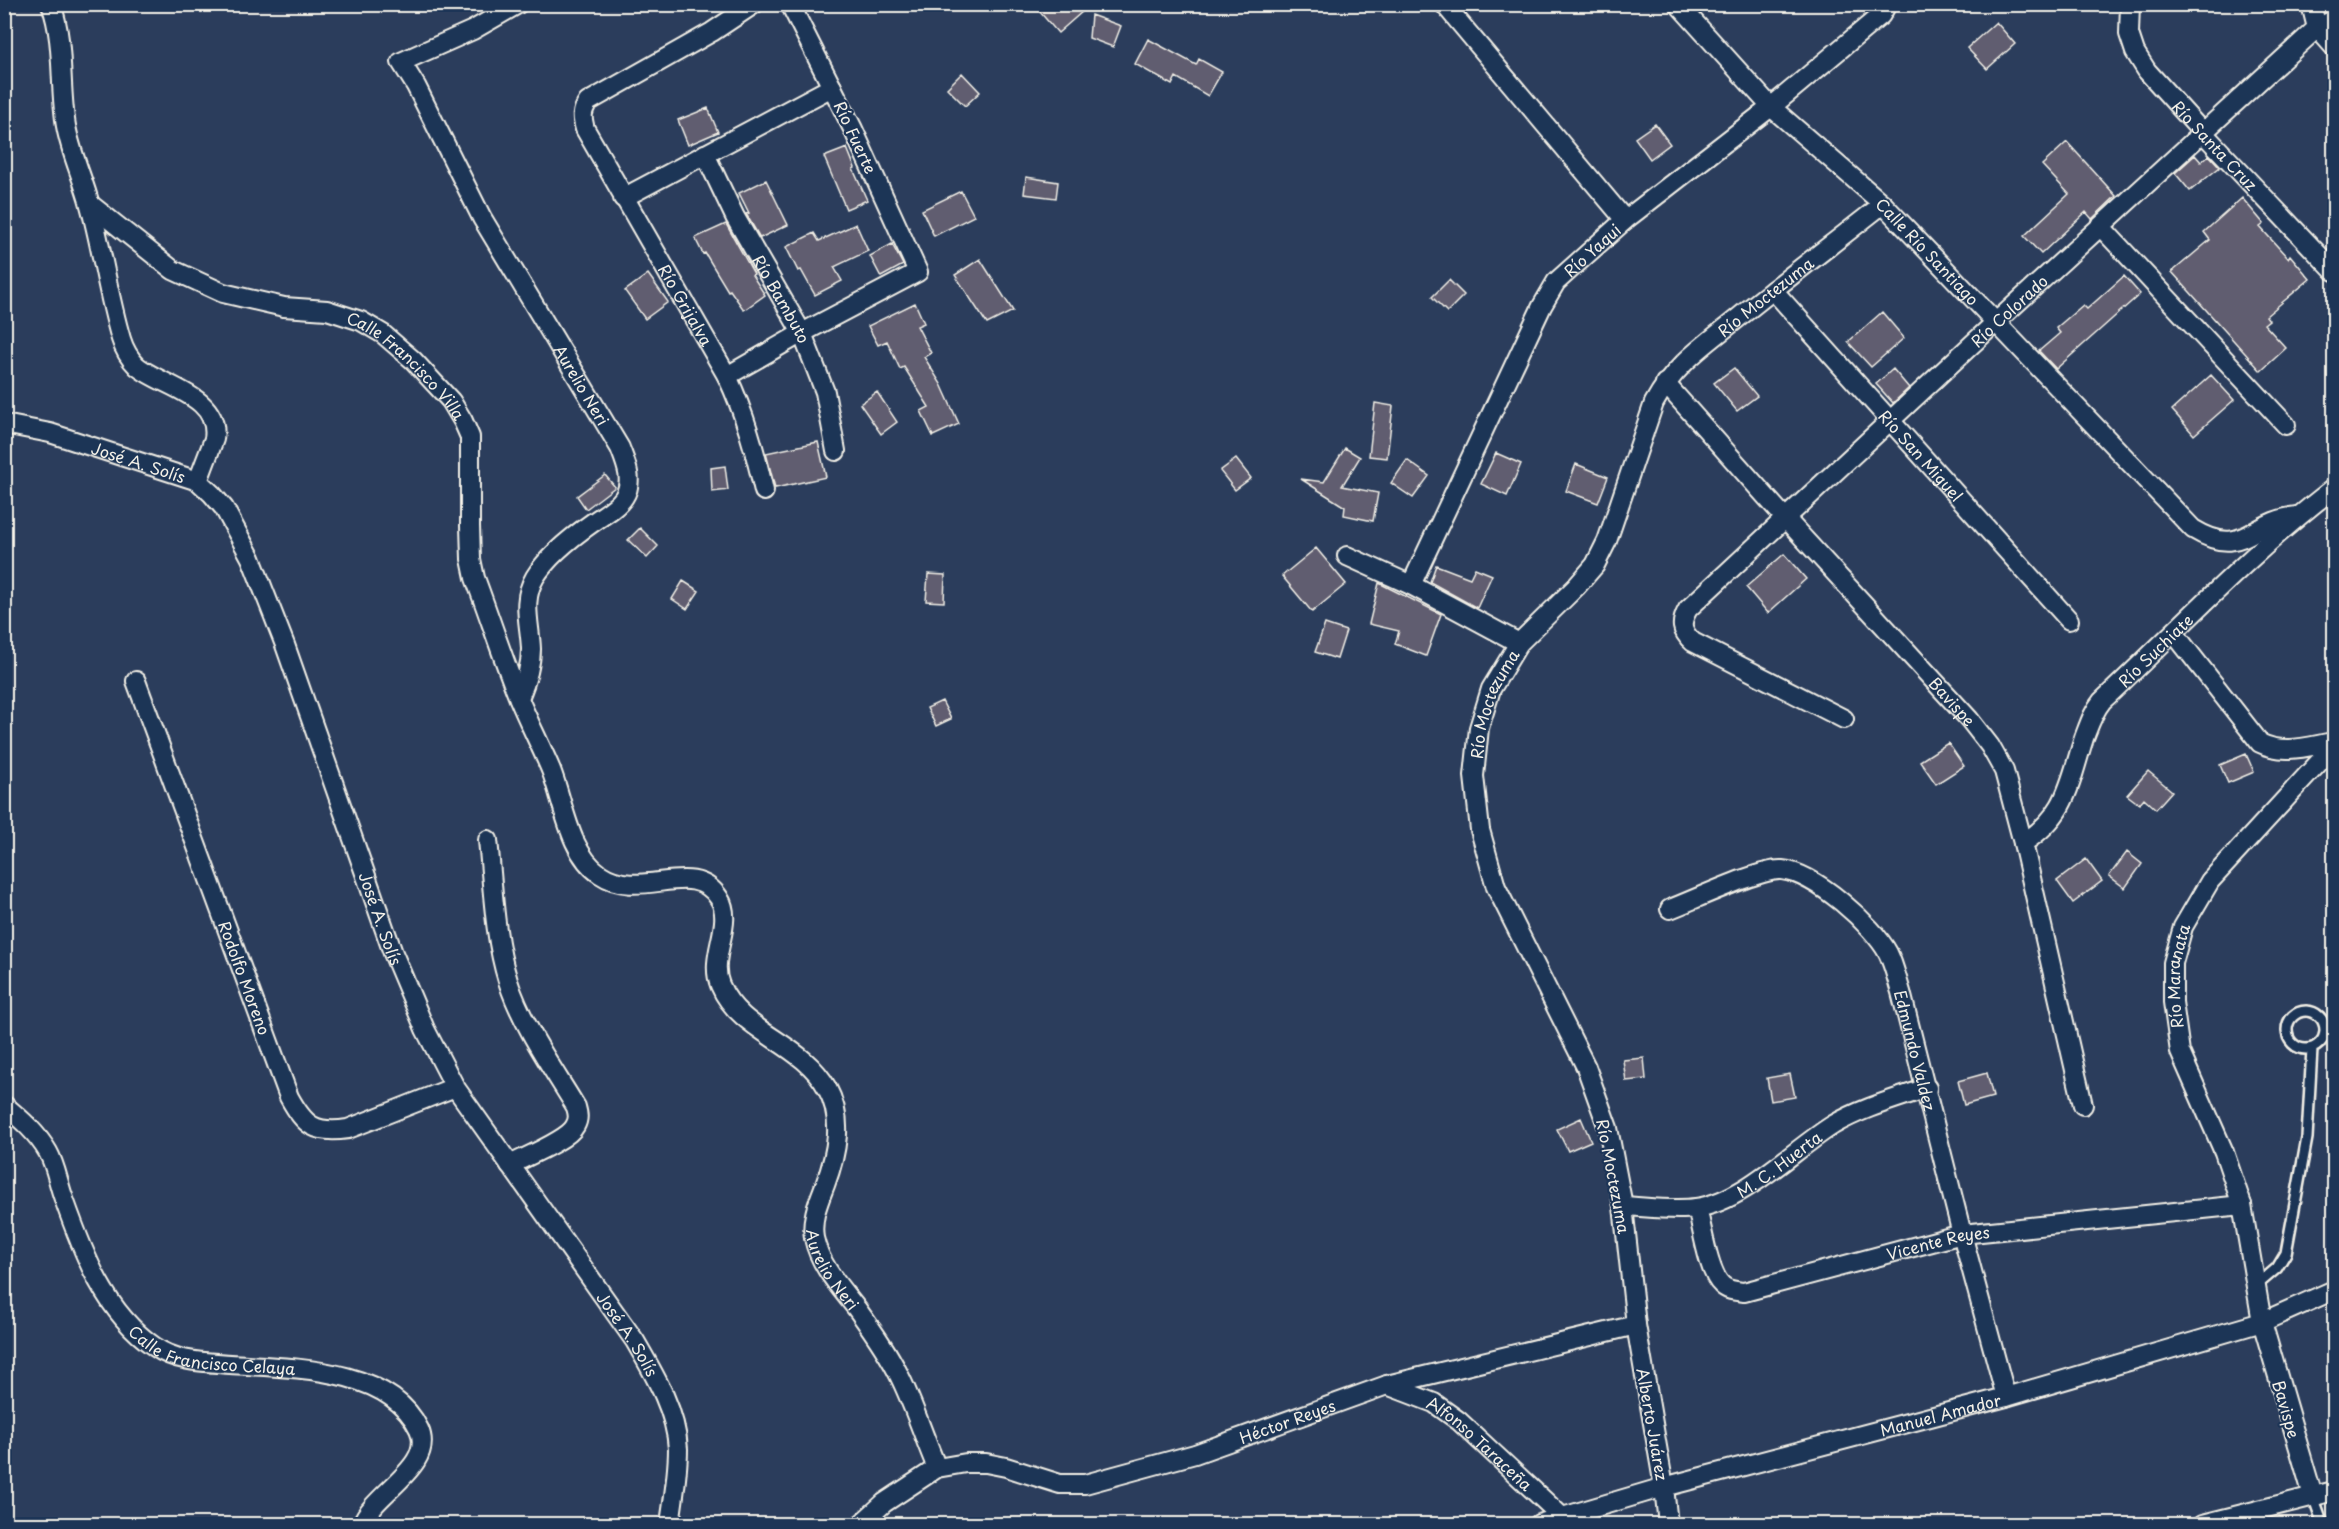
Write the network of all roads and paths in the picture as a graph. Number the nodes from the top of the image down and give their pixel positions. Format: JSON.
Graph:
{"nodes":[{"id":1,"x":51,"y":4,"type":"edge"},
{"id":2,"x":518,"y":4,"type":"edge"},
{"id":3,"x":754,"y":4,"type":"edge"},
{"id":4,"x":790,"y":4,"type":"edge"},
{"id":5,"x":1444,"y":4,"type":"edge"},
{"id":6,"x":1678,"y":4,"type":"edge"},
{"id":7,"x":1887,"y":4,"type":"edge"},
{"id":8,"x":2130,"y":4,"type":"edge"},
{"id":9,"x":2311,"y":4,"type":"edge"},
{"id":10,"x":2334,"y":20,"type":"edge"},
{"id":11,"x":2318,"y":28,"type":"junction"},
{"id":12,"x":2334,"y":47,"type":"edge"},
{"id":13,"x":832,"y":87,"type":"junction"},
{"id":14,"x":1771,"y":106,"type":"junction"},
{"id":15,"x":2204,"y":134,"type":"junction"},
{"id":16,"x":705,"y":154,"type":"junction"},
{"id":17,"x":623,"y":198,"type":"junction"},
{"id":18,"x":90,"y":204,"type":"junction"},
{"id":19,"x":1884,"y":204,"type":"junction"},
{"id":20,"x":1625,"y":220,"type":"junction"},
{"id":21,"x":2102,"y":227,"type":"junction"},
{"id":22,"x":2334,"y":271,"type":"edge"},
{"id":23,"x":1773,"y":290,"type":"junction"},
{"id":24,"x":1996,"y":322,"type":"junction"},
{"id":25,"x":802,"y":333,"type":"junction"},
{"id":26,"x":727,"y":376,"type":"junction"},
{"id":27,"x":1665,"y":382,"type":"junction"},
{"id":28,"x":1889,"y":421,"type":"junction"},
{"id":29,"x":4,"y":424,"type":"edge"},
{"id":30,"x":2286,"y":425,"type":"dead end"},
{"id":31,"x":836,"y":451,"type":"dead end"},
{"id":32,"x":198,"y":481,"type":"junction"},
{"id":33,"x":2334,"y":488,"type":"edge"},
{"id":34,"x":764,"y":491,"type":"dead end"},
{"id":35,"x":2297,"y":516,"type":"junction"},
{"id":36,"x":1785,"y":519,"type":"junction"},
{"id":37,"x":1347,"y":556,"type":"dead end"},
{"id":38,"x":1411,"y":585,"type":"junction"},
{"id":39,"x":2069,"y":620,"type":"dead end"},
{"id":40,"x":2174,"y":633,"type":"junction"},
{"id":41,"x":1519,"y":643,"type":"junction"},
{"id":42,"x":136,"y":681,"type":"dead end"},
{"id":43,"x":519,"y":698,"type":"junction"},
{"id":44,"x":1844,"y":719,"type":"dead end"},
{"id":45,"x":2334,"y":744,"type":"edge"},
{"id":46,"x":488,"y":840,"type":"dead end"},
{"id":47,"x":2023,"y":843,"type":"junction"},
{"id":48,"x":1670,"y":909,"type":"dead end"},
{"id":49,"x":778,"y":1040,"type":"joint"},
{"id":50,"x":2312,"y":1049,"type":"junction"},
{"id":51,"x":455,"y":1088,"type":"junction"},
{"id":52,"x":1927,"y":1088,"type":"junction"},
{"id":53,"x":4,"y":1105,"type":"edge"},
{"id":54,"x":2083,"y":1105,"type":"dead end"},
{"id":55,"x":510,"y":1165,"type":"junction"},
{"id":56,"x":2242,"y":1205,"type":"junction"},
{"id":57,"x":1623,"y":1206,"type":"junction"},
{"id":58,"x":1697,"y":1208,"type":"junction"},
{"id":59,"x":1962,"y":1234,"type":"junction"},
{"id":60,"x":2257,"y":1285,"type":"junction"},
{"id":61,"x":2334,"y":1290,"type":"edge"},
{"id":62,"x":2262,"y":1322,"type":"junction"},
{"id":63,"x":1636,"y":1324,"type":"junction"},
{"id":64,"x":1387,"y":1385,"type":"junction"},
{"id":65,"x":2006,"y":1397,"type":"junction"},
{"id":66,"x":937,"y":1468,"type":"junction"},
{"id":67,"x":1664,"y":1487,"type":"junction"},
{"id":68,"x":2334,"y":1491,"type":"edge"},
{"id":69,"x":2313,"y":1496,"type":"junction"},
{"id":70,"x":1561,"y":1516,"type":"junction"},
{"id":71,"x":668,"y":1521,"type":"edge"},
{"id":72,"x":362,"y":1524,"type":"edge"},
{"id":73,"x":861,"y":1524,"type":"edge"},
{"id":74,"x":1539,"y":1524,"type":"edge"},
{"id":75,"x":1668,"y":1524,"type":"edge"},
{"id":76,"x":2204,"y":1524,"type":"edge"},
{"id":77,"x":2323,"y":1524,"type":"edge"}],
"edges":[{"from":1,"to":18,"type":"street"},
{"from":2,"to":43,"type":"street","name":"Aurelio Neri"},
{"from":3,"to":17,"type":"street","name":"Río Grijalva"},
{"from":4,"to":13,"type":"street","name":"Río Fuerte"},
{"from":5,"to":20,"type":"street"},
{"from":6,"to":14,"type":"street","name":"Calle Río Santiago"},
{"from":7,"to":14,"type":"street","name":"Río Yaqui"},
{"from":8,"to":15,"type":"street","name":"Río Santa Cruz"},
{"from":9,"to":11,"type":"street"},
{"from":10,"to":11,"type":"street","name":"Río Colorado"},
{"from":11,"to":12,"type":"street"},
{"from":11,"to":15,"type":"street","name":"Río Colorado"},
{"from":13,"to":16,"type":"street"},
{"from":13,"to":25,"type":"street","name":"Río Fuerte"},
{"from":14,"to":19,"type":"street","name":"Calle Río Santiago"},
{"from":14,"to":20,"type":"street","name":"Río Yaqui"},
{"from":15,"to":21,"type":"street","name":"Río Colorado"},
{"from":15,"to":22,"type":"street","name":"Río Santa Cruz"},
{"from":16,"to":17,"type":"street"},
{"from":16,"to":25,"type":"street","name":"Río Bambuto"},
{"from":17,"to":26,"type":"street","name":"Río Grijalva"},
{"from":18,"to":32,"type":"street"},
{"from":18,"to":43,"type":"street","name":"Calle Francisco Villa"},
{"from":19,"to":23,"type":"street","name":"Río Moctezuma"},
{"from":19,"to":24,"type":"street","name":"Calle Río Santiago"},
{"from":20,"to":38,"type":"street","name":"Río Yaqui"},
{"from":21,"to":24,"type":"street","name":"Río Colorado"},
{"from":21,"to":30,"type":"street"},
{"from":23,"to":27,"type":"street","name":"Río Moctezuma"},
{"from":23,"to":28,"type":"street","name":"Río San Miguel"},
{"from":24,"to":28,"type":"street","name":"Río Colorado"},
{"from":24,"to":35,"type":"street","name":"Calle Río Santiago"},
{"from":25,"to":26,"type":"street"},
{"from":25,"to":31,"type":"street","name":"Río Bambuto"},
{"from":26,"to":34,"type":"street","name":"Río Grijalva"},
{"from":27,"to":36,"type":"street","name":"Bavispe"},
{"from":27,"to":41,"type":"street","name":"Río Moctezuma"},
{"from":28,"to":36,"type":"street","name":"Río Colorado"},
{"from":28,"to":39,"type":"street","name":"Río San Miguel"},
{"from":29,"to":32,"type":"street","name":"José A. Solís"},
{"from":32,"to":51,"type":"street","name":"José A. Solís"},
{"from":33,"to":35,"type":"street","name":"Río Suchiate"},
{"from":35,"to":40,"type":"street","name":"Río Suchiate"},
{"from":36,"to":44,"type":"street","name":"Río Colorado"},
{"from":36,"to":47,"type":"street","name":"Bavispe"},
{"from":37,"to":38,"type":"street"},
{"from":38,"to":41,"type":"street"},
{"from":40,"to":45,"type":"street"},
{"from":40,"to":47,"type":"street","name":"Río Suchiate"},
{"from":41,"to":57,"type":"street","name":"Río Moctezuma"},
{"from":42,"to":51,"type":"street","name":"Rodolfo Moreno"},
{"from":43,"to":49,"type":"street","name":"Calle Francisco Villa"},
{"from":45,"to":56,"type":"street","name":"Río Maranata"},
{"from":46,"to":55,"type":"street"},
{"from":47,"to":54,"type":"street","name":"Bavispe"},
{"from":48,"to":52,"type":"street","name":"Edmundo Valdez"},
{"from":49,"to":66,"type":"street","name":"Aurelio Neri"},
{"from":50,"to":50,"type":"lane"},
{"from":50,"to":60,"type":"lane"},
{"from":51,"to":55,"type":"street","name":"José A. Solís"},
{"from":52,"to":58,"type":"street","name":"M. C. Huerta"},
{"from":52,"to":59,"type":"street","name":"Edmundo Valdez"},
{"from":53,"to":72,"type":"street","name":"Calle Francisco Celaya"},
{"from":55,"to":71,"type":"street","name":"José A. Solís"},
{"from":56,"to":59,"type":"street","name":"Vicente Reyes"},
{"from":56,"to":60,"type":"street","name":"Río Maranata"},
{"from":57,"to":58,"type":"street","name":"M. C. Huerta"},
{"from":57,"to":63,"type":"street","name":"Río Moctezuma"},
{"from":58,"to":59,"type":"street","name":"Vicente Reyes"},
{"from":59,"to":65,"type":"street","name":"Edmundo Valdez"},
{"from":60,"to":62,"type":"street","name":"Río Maranata"},
{"from":61,"to":62,"type":"street","name":"Manuel Amador"},
{"from":62,"to":65,"type":"street","name":"Manuel Amador"},
{"from":62,"to":69,"type":"street","name":"Bavispe"},
{"from":63,"to":64,"type":"street","name":"Héctor Reyes"},
{"from":63,"to":67,"type":"street","name":"Alberto Juárez"},
{"from":64,"to":66,"type":"street","name":"Héctor Reyes"},
{"from":64,"to":70,"type":"street","name":"Alfonso Taraceña"},
{"from":65,"to":67,"type":"street","name":"Manuel Amador"},
{"from":66,"to":73,"type":"street"},
{"from":67,"to":70,"type":"street","name":"Manuel Amador"},
{"from":67,"to":75,"type":"street","name":"Alberto Juárez"},
{"from":68,"to":69,"type":"street"},
{"from":69,"to":76,"type":"street"},
{"from":69,"to":77,"type":"lane"},
{"from":70,"to":74,"type":"street","name":"Manuel Amador"}]}
